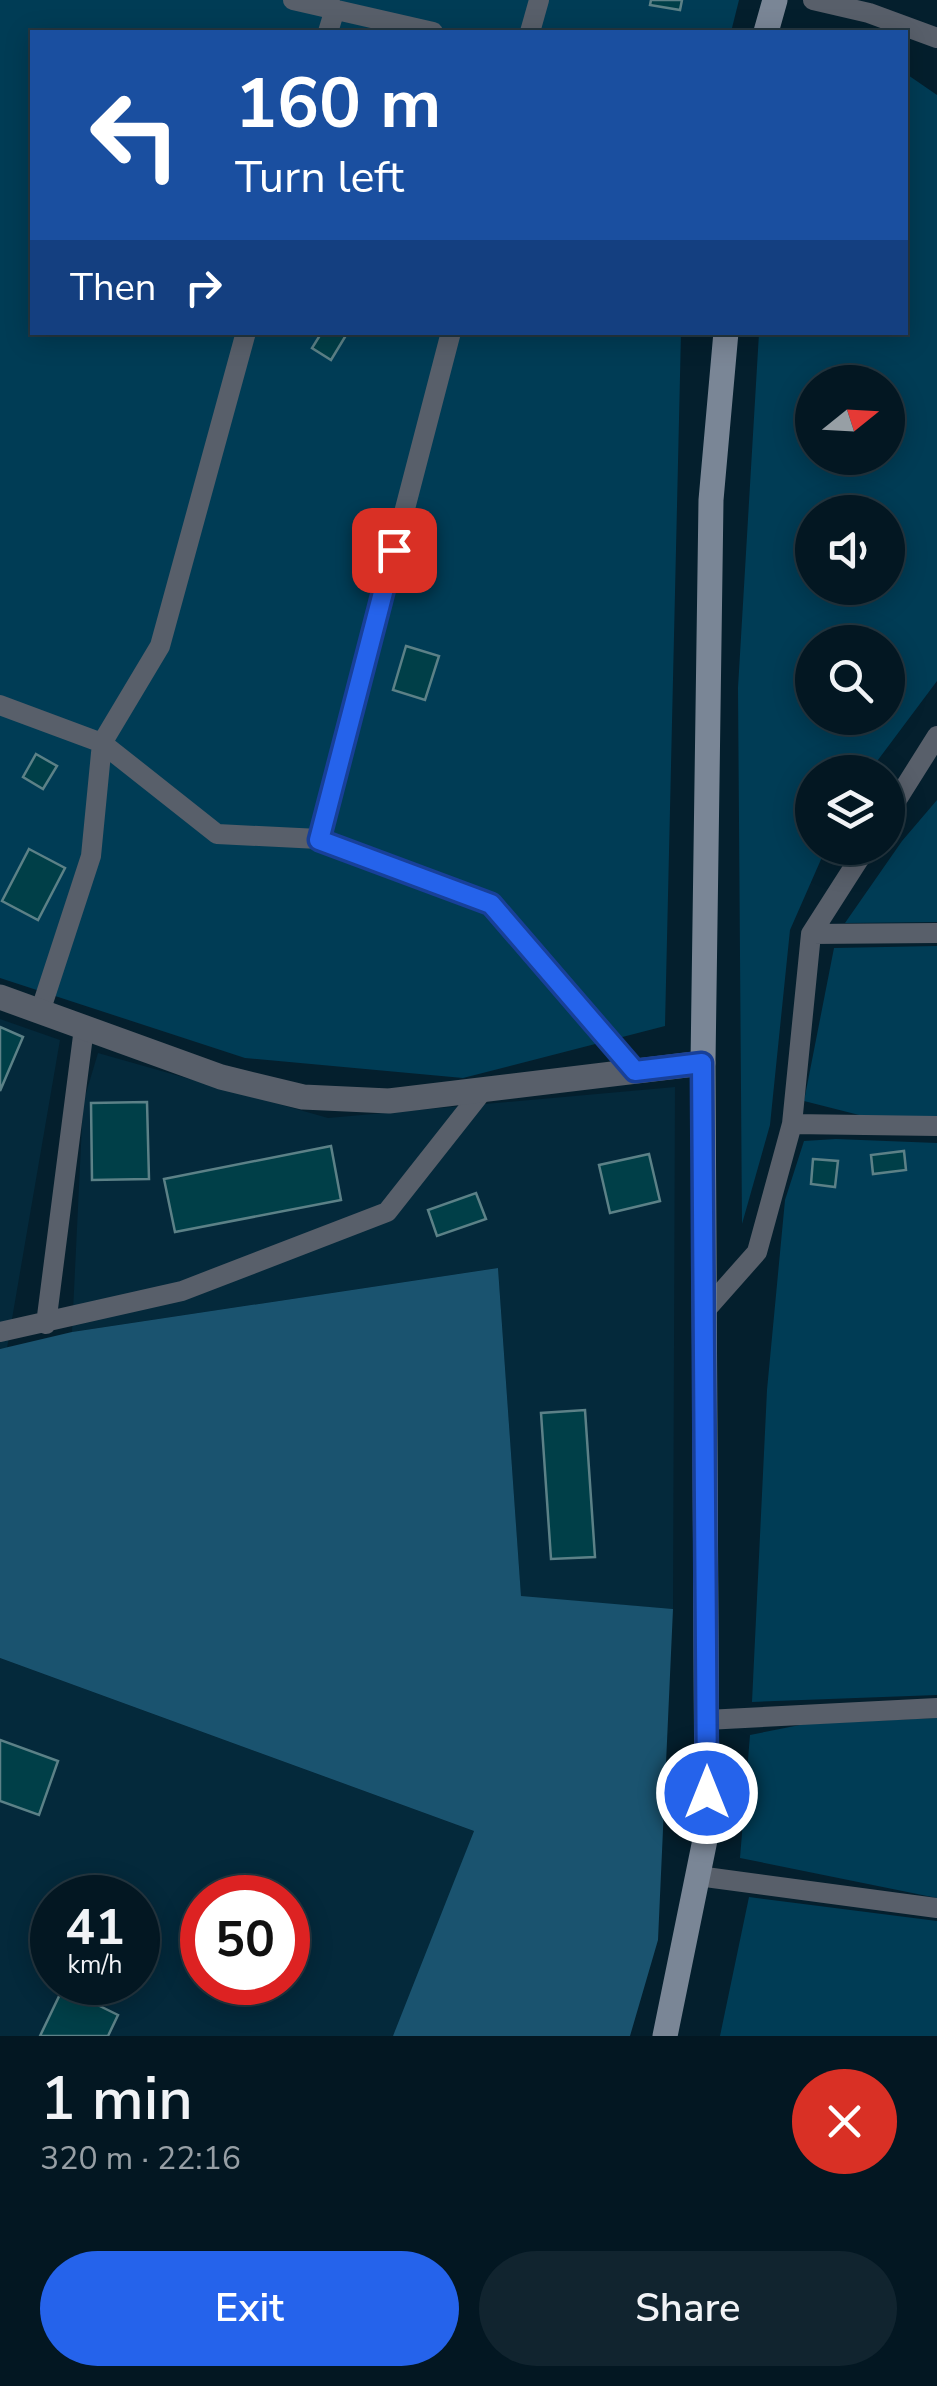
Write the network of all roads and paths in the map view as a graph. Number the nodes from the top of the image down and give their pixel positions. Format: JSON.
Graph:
{"nodes":[{"id":1,"x":294,"y":0,"type":"edge"},
{"id":2,"x":539,"y":0,"type":"edge"},
{"id":3,"x":775,"y":0,"type":"edge"},
{"id":4,"x":813,"y":0,"type":"edge"},
{"id":5,"x":335,"y":10,"type":"junction"},
{"id":6,"x":329,"y":30,"type":"edge"},
{"id":7,"x":424,"y":30,"type":"edge"},
{"id":8,"x":531,"y":30,"type":"edge"},
{"id":9,"x":767,"y":30,"type":"edge"},
{"id":10,"x":937,"y":38,"type":"edge"},
{"id":11,"x":245,"y":335,"type":"edge"},
{"id":12,"x":450,"y":335,"type":"edge"},
{"id":13,"x":726,"y":335,"type":"edge"},
{"id":14,"x":0,"y":705,"type":"edge"},
{"id":15,"x":937,"y":736,"type":"edge"},
{"id":16,"x":102,"y":743,"type":"junction"},
{"id":17,"x":905,"y":787,"type":"edge"},
{"id":18,"x":319,"y":840,"type":"junction"},
{"id":19,"x":855,"y":865,"type":"edge"},
{"id":20,"x":811,"y":934,"type":"junction"},
{"id":21,"x":937,"y":934,"type":"edge"},
{"id":22,"x":0,"y":997,"type":"edge"},
{"id":23,"x":40,"y":1012,"type":"junction"},
{"id":24,"x":84,"y":1028,"type":"junction"},
{"id":25,"x":702,"y":1063,"type":"junction"},
{"id":26,"x":635,"y":1071,"type":"junction"},
{"id":27,"x":484,"y":1089,"type":"junction"},
{"id":28,"x":792,"y":1124,"type":"junction"},
{"id":29,"x":937,"y":1126,"type":"edge"},
{"id":30,"x":704,"y":1312,"type":"junction"},
{"id":31,"x":46,"y":1324,"type":"junction"},
{"id":32,"x":0,"y":1332,"type":"edge"},
{"id":33,"x":937,"y":1708,"type":"edge"},
{"id":34,"x":706,"y":1720,"type":"junction"},
{"id":35,"x":698,"y":1876,"type":"junction"},
{"id":36,"x":937,"y":1908,"type":"edge"},
{"id":37,"x":665,"y":2036,"type":"edge"}],
"edges":[{"from":1,"to":5,"type":"lane"},
{"from":2,"to":8,"type":"lane"},
{"from":3,"to":9,"type":"main road"},
{"from":4,"to":10,"type":"lane"},
{"from":5,"to":6,"type":"lane"},
{"from":5,"to":7,"type":"lane"},
{"from":11,"to":16,"type":"lane"},
{"from":12,"to":18,"type":"lane"},
{"from":13,"to":25,"type":"main road"},
{"from":14,"to":16,"type":"lane"},
{"from":15,"to":17,"type":"lane"},
{"from":16,"to":18,"type":"lane"},
{"from":16,"to":23,"type":"lane"},
{"from":18,"to":26,"type":"lane"},
{"from":19,"to":20,"type":"lane"},
{"from":20,"to":21,"type":"lane"},
{"from":20,"to":28,"type":"lane"},
{"from":22,"to":23,"type":"street"},
{"from":23,"to":24,"type":"street"},
{"from":24,"to":27,"type":"street"},
{"from":24,"to":31,"type":"lane"},
{"from":25,"to":26,"type":"street"},
{"from":25,"to":30,"type":"main road"},
{"from":26,"to":27,"type":"street"},
{"from":27,"to":31,"type":"lane"},
{"from":28,"to":29,"type":"lane"},
{"from":28,"to":30,"type":"lane"},
{"from":30,"to":34,"type":"main road"},
{"from":31,"to":32,"type":"lane"},
{"from":33,"to":34,"type":"lane"},
{"from":34,"to":35,"type":"main road"},
{"from":35,"to":36,"type":"lane"},
{"from":35,"to":37,"type":"main road"}]}
